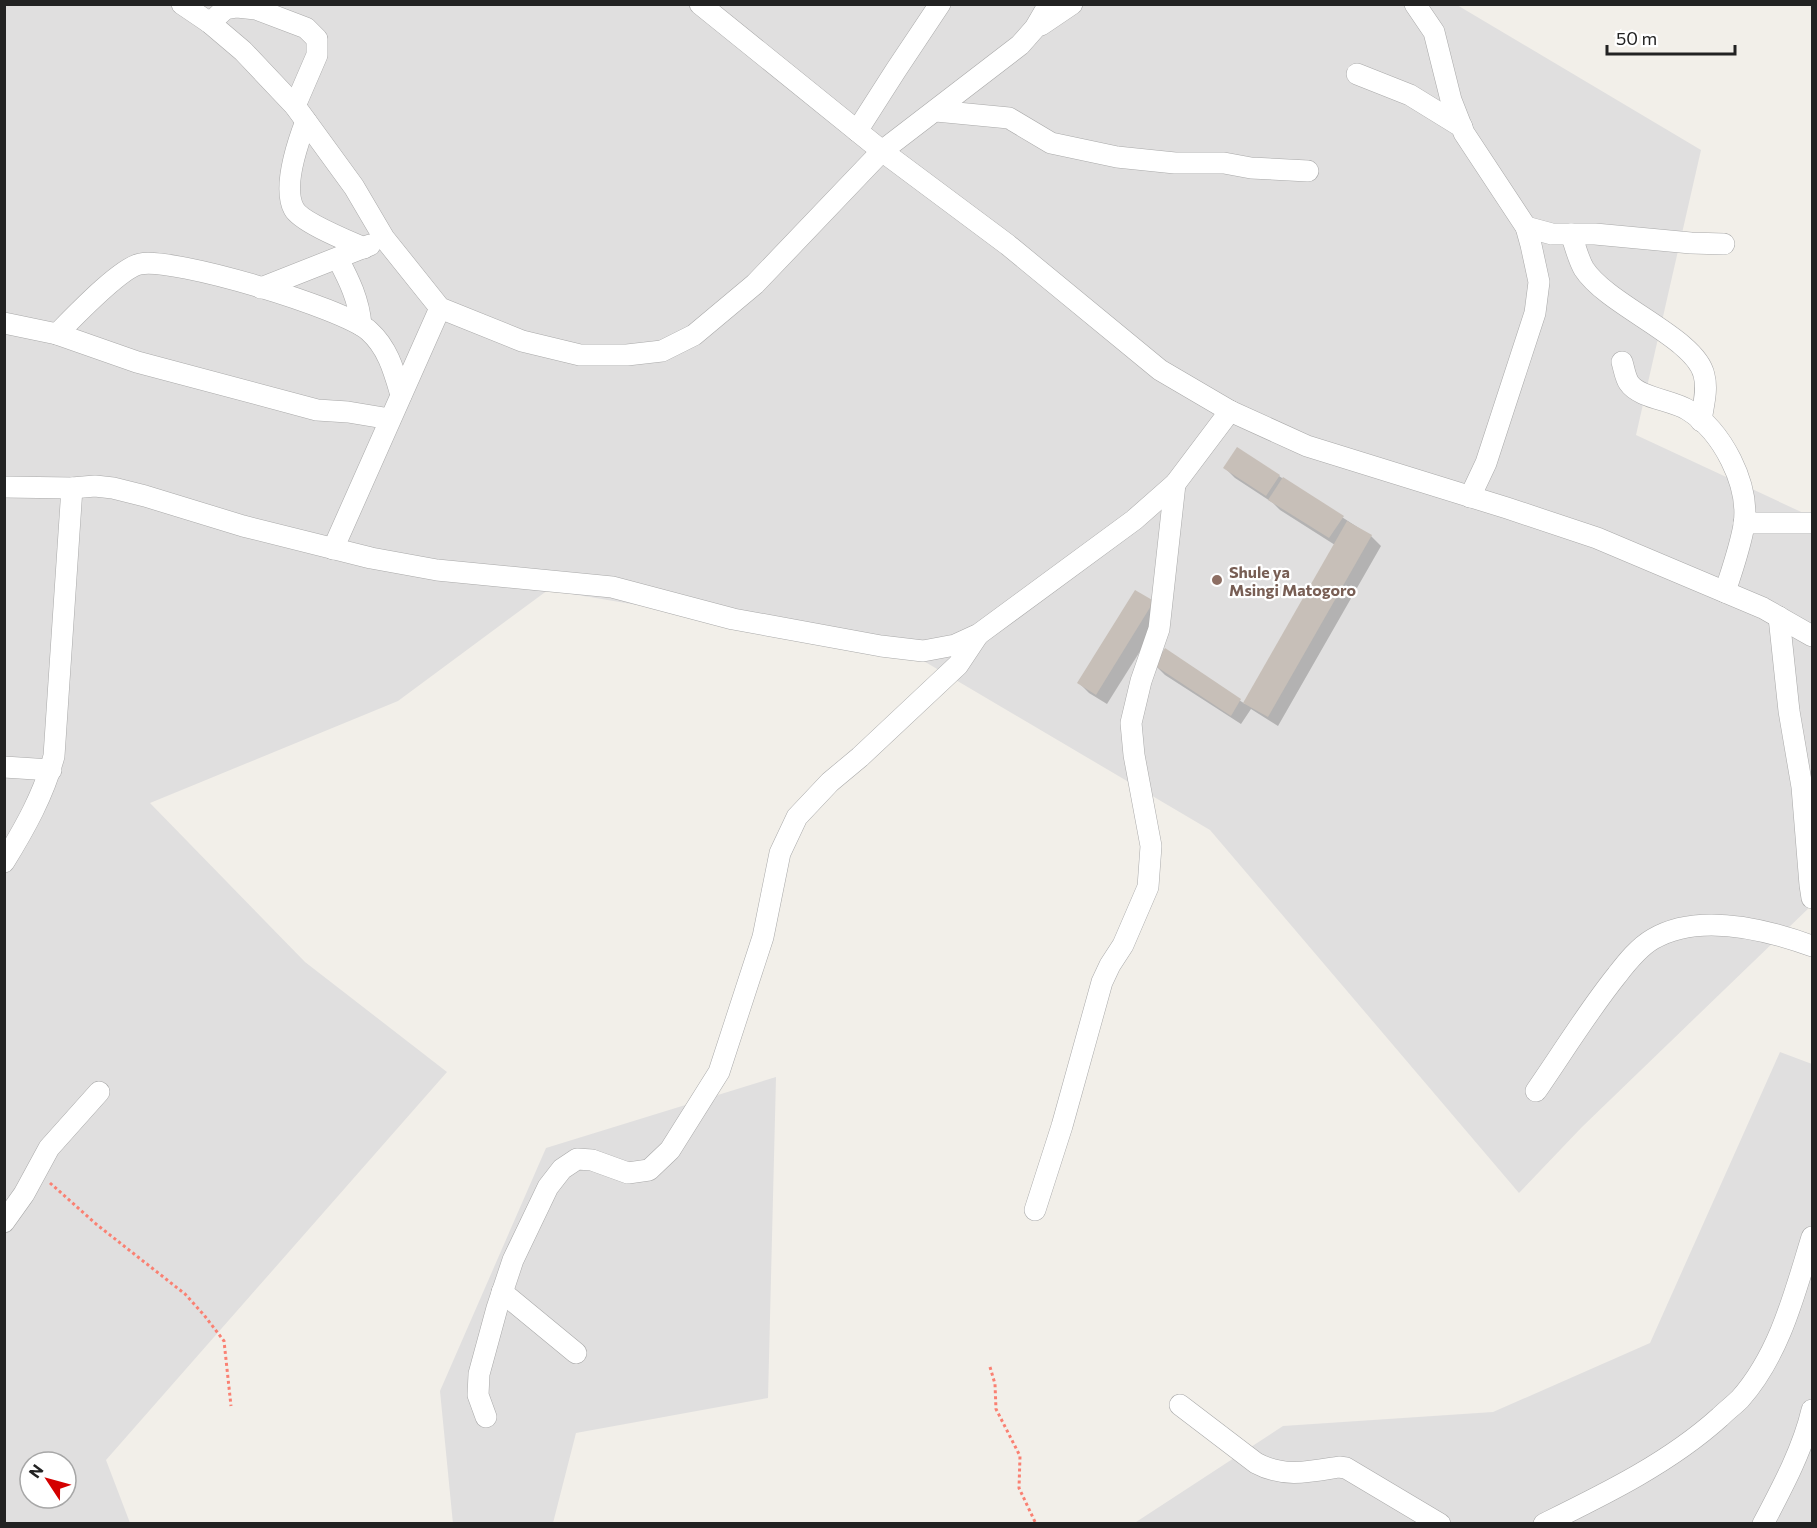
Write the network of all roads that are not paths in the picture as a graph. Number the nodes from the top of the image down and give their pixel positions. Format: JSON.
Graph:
{"nodes":[{"id":1,"x":182,"y":4,"type":"edge"},
{"id":2,"x":700,"y":4,"type":"edge"},
{"id":3,"x":940,"y":4,"type":"edge"},
{"id":4,"x":1072,"y":4,"type":"edge"},
{"id":5,"x":1415,"y":4,"type":"edge"},
{"id":6,"x":1046,"y":6,"type":"edge"},
{"id":7,"x":210,"y":23,"type":"junction"},
{"id":8,"x":1035,"y":28,"type":"junction"},
{"id":9,"x":1357,"y":74,"type":"dead end"},
{"id":10,"x":936,"y":111,"type":"junction"},
{"id":11,"x":301,"y":114,"type":"junction"},
{"id":12,"x":1462,"y":127,"type":"junction"},
{"id":13,"x":857,"y":131,"type":"junction"},
{"id":14,"x":882,"y":151,"type":"junction"},
{"id":15,"x":1308,"y":171,"type":"dead end"},
{"id":16,"x":320,"y":227,"type":"junction"},
{"id":17,"x":1526,"y":227,"type":"junction"},
{"id":18,"x":1571,"y":234,"type":"junction"},
{"id":19,"x":384,"y":238,"type":"junction"},
{"id":20,"x":1724,"y":244,"type":"dead end"},
{"id":21,"x":364,"y":248,"type":"junction"},
{"id":22,"x":334,"y":260,"type":"junction"},
{"id":23,"x":261,"y":288,"type":"junction"},
{"id":24,"x":440,"y":308,"type":"junction"},
{"id":25,"x":4,"y":323,"type":"edge"},
{"id":26,"x":361,"y":325,"type":"junction"},
{"id":27,"x":57,"y":334,"type":"junction"},
{"id":28,"x":1622,"y":362,"type":"dead end"},
{"id":29,"x":401,"y":395,"type":"junction"},
{"id":30,"x":1230,"y":411,"type":"junction"},
{"id":31,"x":390,"y":418,"type":"junction"},
{"id":32,"x":1701,"y":421,"type":"junction"},
{"id":33,"x":1175,"y":484,"type":"junction"},
{"id":34,"x":4,"y":487,"type":"edge"},
{"id":35,"x":72,"y":488,"type":"junction"},
{"id":36,"x":1470,"y":497,"type":"junction"},
{"id":37,"x":1744,"y":523,"type":"junction"},
{"id":38,"x":1812,"y":523,"type":"edge"},
{"id":39,"x":333,"y":549,"type":"junction"},
{"id":40,"x":1725,"y":592,"type":"junction"},
{"id":41,"x":1779,"y":617,"type":"junction"},
{"id":42,"x":979,"y":634,"type":"junction"},
{"id":43,"x":1812,"y":636,"type":"edge"},
{"id":44,"x":4,"y":767,"type":"edge"},
{"id":45,"x":51,"y":770,"type":"junction"},
{"id":46,"x":4,"y":862,"type":"edge"},
{"id":47,"x":1812,"y":898,"type":"edge"},
{"id":48,"x":1812,"y":946,"type":"edge"},
{"id":49,"x":1536,"y":1091,"type":"dead end"},
{"id":50,"x":99,"y":1092,"type":"dead end"},
{"id":51,"x":1035,"y":1210,"type":"dead end"},
{"id":52,"x":4,"y":1222,"type":"edge"},
{"id":53,"x":1812,"y":1236,"type":"edge"},
{"id":54,"x":502,"y":1292,"type":"junction"},
{"id":55,"x":576,"y":1353,"type":"dead end"},
{"id":56,"x":1180,"y":1405,"type":"dead end"},
{"id":57,"x":1812,"y":1413,"type":"edge"},
{"id":58,"x":486,"y":1417,"type":"dead end"},
{"id":59,"x":1440,"y":1524,"type":"edge"},
{"id":60,"x":1544,"y":1524,"type":"edge"},
{"id":61,"x":1763,"y":1524,"type":"edge"}],
"edges":[{"from":1,"to":7,"type":"street"},
{"from":2,"to":13,"type":"street"},
{"from":3,"to":13,"type":"street"},
{"from":4,"to":8,"type":"street"},
{"from":5,"to":12,"type":"street"},
{"from":6,"to":8,"type":"street"},
{"from":7,"to":11,"type":"street"},
{"from":7,"to":11,"type":"street"},
{"from":8,"to":10,"type":"street"},
{"from":9,"to":12,"type":"street"},
{"from":10,"to":14,"type":"street"},
{"from":10,"to":15,"type":"street"},
{"from":11,"to":16,"type":"street"},
{"from":11,"to":19,"type":"street"},
{"from":12,"to":17,"type":"street"},
{"from":13,"to":14,"type":"street"},
{"from":14,"to":24,"type":"street"},
{"from":14,"to":30,"type":"street"},
{"from":16,"to":21,"type":"street"},
{"from":16,"to":22,"type":"street"},
{"from":17,"to":18,"type":"street"},
{"from":17,"to":36,"type":"street"},
{"from":18,"to":20,"type":"street"},
{"from":18,"to":32,"type":"street"},
{"from":19,"to":21,"type":"street"},
{"from":19,"to":24,"type":"street"},
{"from":21,"to":22,"type":"street"},
{"from":22,"to":23,"type":"street"},
{"from":22,"to":26,"type":"street"},
{"from":23,"to":26,"type":"street"},
{"from":23,"to":27,"type":"street"},
{"from":24,"to":29,"type":"street"},
{"from":25,"to":27,"type":"street"},
{"from":26,"to":29,"type":"street"},
{"from":27,"to":31,"type":"street"},
{"from":28,"to":32,"type":"street"},
{"from":29,"to":31,"type":"street"},
{"from":30,"to":33,"type":"street"},
{"from":30,"to":36,"type":"street"},
{"from":31,"to":39,"type":"street"},
{"from":32,"to":37,"type":"street"},
{"from":33,"to":42,"type":"street"},
{"from":33,"to":51,"type":"street"},
{"from":34,"to":35,"type":"street"},
{"from":35,"to":39,"type":"street"},
{"from":35,"to":45,"type":"street"},
{"from":36,"to":40,"type":"street"},
{"from":37,"to":38,"type":"street"},
{"from":37,"to":40,"type":"street"},
{"from":39,"to":42,"type":"street"},
{"from":40,"to":41,"type":"street"},
{"from":41,"to":43,"type":"street"},
{"from":41,"to":47,"type":"street"},
{"from":42,"to":54,"type":"street"},
{"from":44,"to":45,"type":"street"},
{"from":45,"to":46,"type":"street"},
{"from":48,"to":49,"type":"street"},
{"from":50,"to":52,"type":"street"},
{"from":53,"to":60,"type":"street"},
{"from":54,"to":55,"type":"street"},
{"from":54,"to":58,"type":"street"},
{"from":56,"to":59,"type":"street"},
{"from":57,"to":61,"type":"street"}]}
